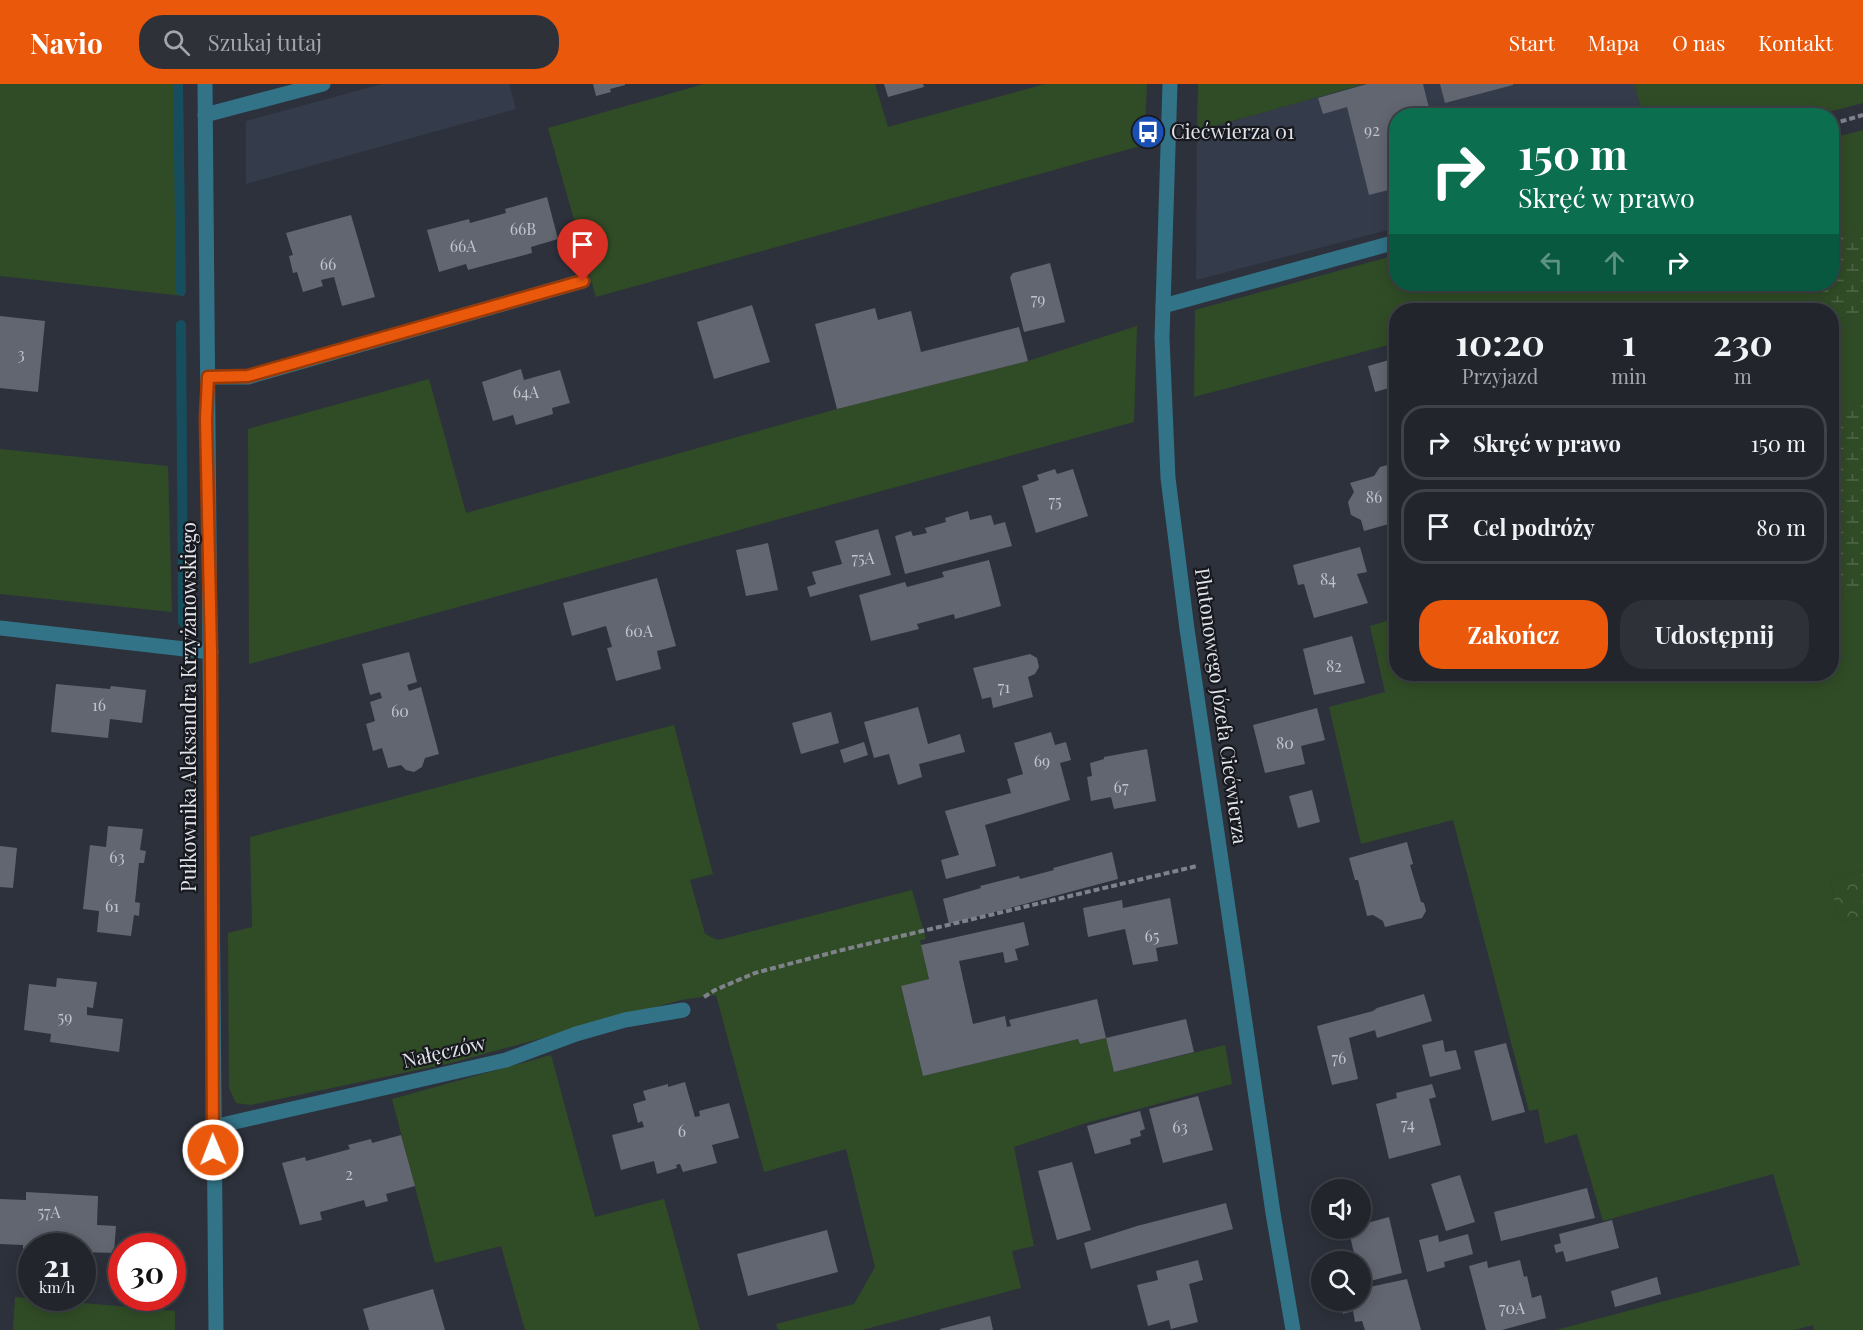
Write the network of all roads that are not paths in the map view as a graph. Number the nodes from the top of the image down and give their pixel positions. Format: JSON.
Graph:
{"nodes":[{"id":1,"x":204,"y":84,"type":"edge"},
{"id":2,"x":323,"y":84,"type":"edge"},
{"id":3,"x":1170,"y":84,"type":"edge"},
{"id":4,"x":205,"y":115,"type":"junction"},
{"id":5,"x":1389,"y":244,"type":"edge"},
{"id":6,"x":583,"y":281,"type":"dead end"},
{"id":7,"x":1163,"y":306,"type":"junction"},
{"id":8,"x":208,"y":377,"type":"junction"},
{"id":9,"x":0,"y":628,"type":"edge"},
{"id":10,"x":211,"y":652,"type":"junction"},
{"id":11,"x":683,"y":1010,"type":"road end"},
{"id":12,"x":213,"y":1127,"type":"junction"},
{"id":13,"x":216,"y":1330,"type":"edge"},
{"id":14,"x":1293,"y":1330,"type":"edge"}],
"edges":[{"from":1,"to":4,"type":"street","name":"Pułkownika Aleksandra Krzyżanowskiego"},
{"from":2,"to":4,"type":"street"},
{"from":3,"to":7,"type":"street","name":"Plutonowego Józefa Ciećwierza"},
{"from":4,"to":8,"type":"street","name":"Pułkownika Aleksandra Krzyżanowskiego"},
{"from":5,"to":7,"type":"street"},
{"from":6,"to":8,"type":"street"},
{"from":7,"to":14,"type":"street","name":"Plutonowego Józefa Ciećwierza"},
{"from":8,"to":10,"type":"street","name":"Pułkownika Aleksandra Krzyżanowskiego"},
{"from":9,"to":10,"type":"street"},
{"from":10,"to":12,"type":"street","name":"Pułkownika Aleksandra Krzyżanowskiego"},
{"from":11,"to":12,"type":"street","name":"Nałęczów"},
{"from":12,"to":13,"type":"street","name":"Pułkownika Aleksandra Krzyżanowskiego"}]}
